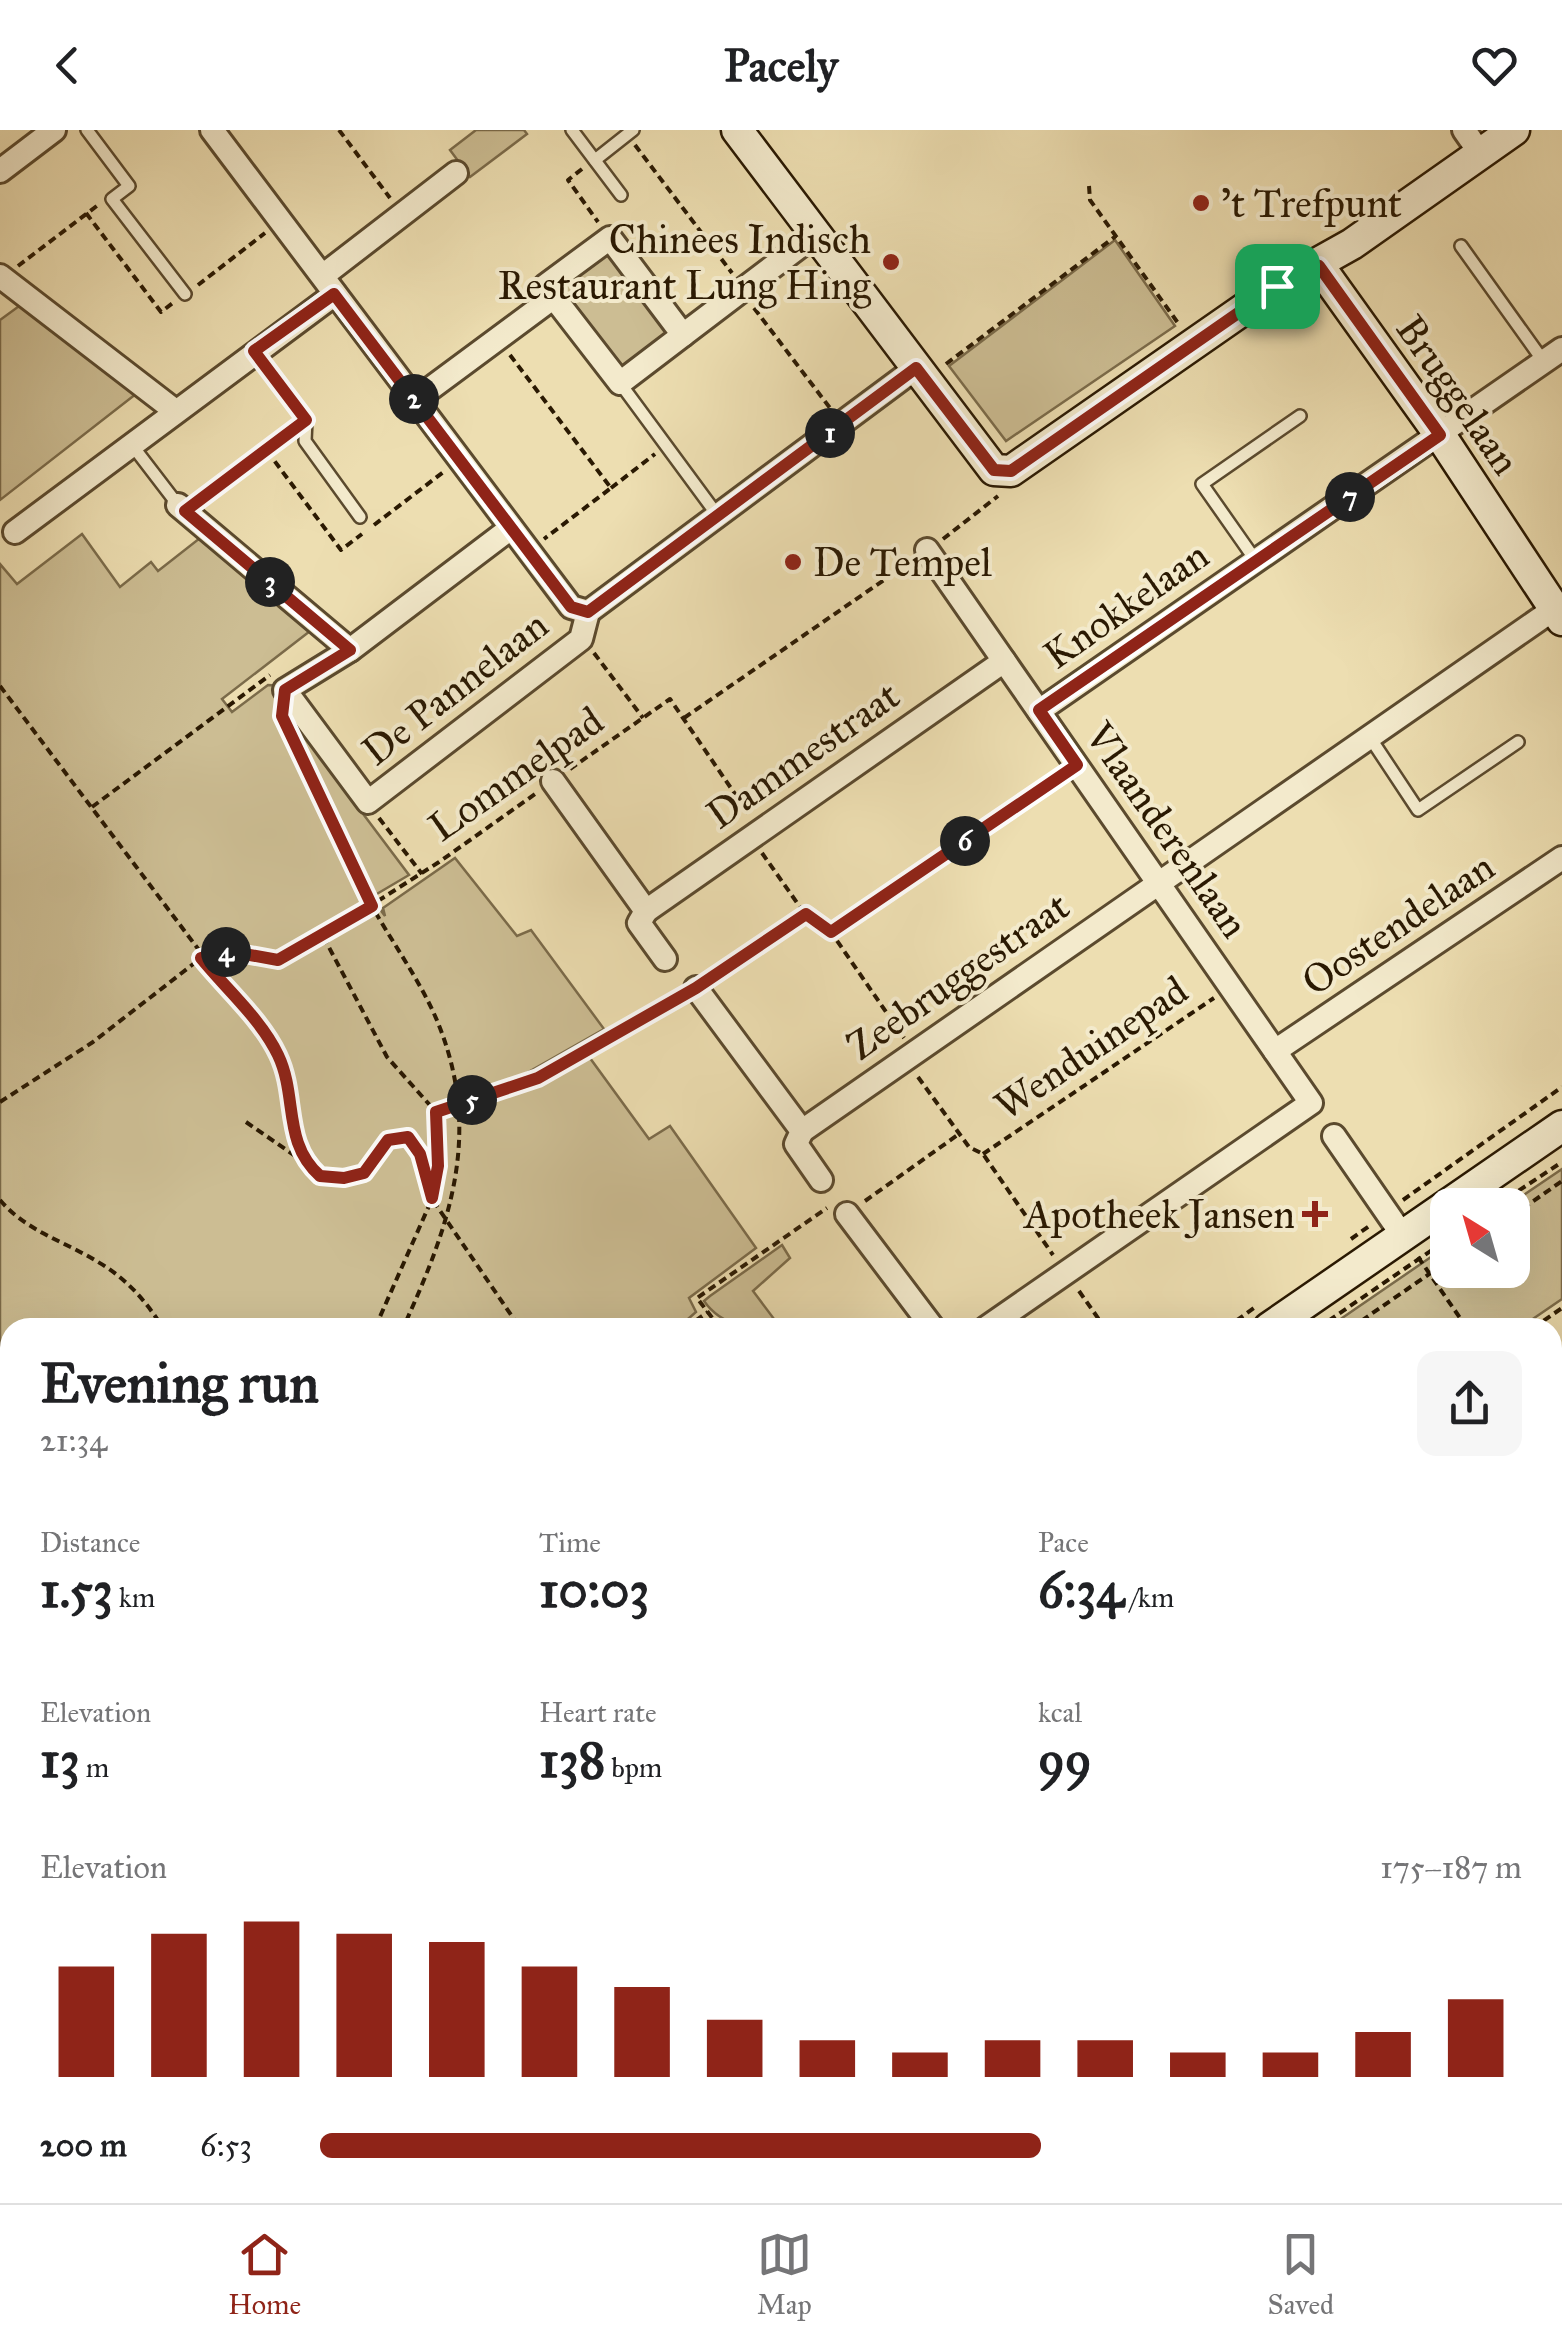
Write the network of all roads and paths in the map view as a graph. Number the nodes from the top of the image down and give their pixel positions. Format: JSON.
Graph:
{"nodes":[{"id":1,"x":54,"y":130,"type":"edge"},
{"id":2,"x":87,"y":130,"type":"edge"},
{"id":3,"x":212,"y":130,"type":"edge"},
{"id":4,"x":339,"y":130,"type":"edge"},
{"id":5,"x":572,"y":130,"type":"edge"},
{"id":6,"x":1514,"y":130,"type":"edge"},
{"id":7,"x":630,"y":132,"type":"edge"},
{"id":8,"x":748,"y":134,"type":"edge"},
{"id":9,"x":1472,"y":142,"type":"edge"},
{"id":10,"x":595,"y":160,"type":"junction"},
{"id":11,"x":0,"y":171,"type":"edge"},
{"id":12,"x":456,"y":173,"type":"dead end"},
{"id":13,"x":1089,"y":186,"type":"dead end"},
{"id":14,"x":621,"y":195,"type":"dead end"},
{"id":15,"x":112,"y":199,"type":"junction"},
{"id":16,"x":86,"y":213,"type":"junction"},
{"id":17,"x":402,"y":214,"type":"junction"},
{"id":18,"x":281,"y":220,"type":"junction"},
{"id":19,"x":816,"y":234,"type":"junction"},
{"id":20,"x":1116,"y":236,"type":"junction"},
{"id":21,"x":610,"y":238,"type":"junction"},
{"id":22,"x":1461,"y":246,"type":"dead end"},
{"id":23,"x":1319,"y":266,"type":"junction"},
{"id":24,"x":1,"y":277,"type":"edge"},
{"id":25,"x":330,"y":284,"type":"junction"},
{"id":26,"x":185,"y":294,"type":"junction"},
{"id":27,"x":554,"y":297,"type":"junction"},
{"id":28,"x":748,"y":298,"type":"junction"},
{"id":29,"x":683,"y":335,"type":"junction"},
{"id":30,"x":1193,"y":344,"type":"junction"},
{"id":31,"x":254,"y":351,"type":"junction"},
{"id":32,"x":1553,"y":355,"type":"edge"},
{"id":33,"x":517,"y":364,"type":"dead end"},
{"id":34,"x":925,"y":380,"type":"junction"},
{"id":35,"x":620,"y":382,"type":"junction"},
{"id":36,"x":415,"y":400,"type":"junction"},
{"id":37,"x":830,"y":408,"type":"dead end"},
{"id":38,"x":174,"y":410,"type":"junction"},
{"id":39,"x":1300,"y":416,"type":"dead end"},
{"id":40,"x":306,"y":420,"type":"junction"},
{"id":41,"x":1440,"y":435,"type":"junction"},
{"id":42,"x":130,"y":443,"type":"junction"},
{"id":43,"x":665,"y":446,"type":"junction"},
{"id":44,"x":1011,"y":471,"type":"junction"},
{"id":45,"x":611,"y":488,"type":"junction"},
{"id":46,"x":182,"y":508,"type":"junction"},
{"id":47,"x":360,"y":517,"type":"dead end"},
{"id":48,"x":718,"y":517,"type":"junction"},
{"id":49,"x":511,"y":528,"type":"junction"},
{"id":50,"x":14,"y":532,"type":"dead end"},
{"id":51,"x":546,"y":537,"type":"dead end"},
{"id":52,"x":927,"y":550,"type":"junction"},
{"id":53,"x":1256,"y":561,"type":"junction"},
{"id":54,"x":588,"y":612,"type":"junction"},
{"id":55,"x":1558,"y":615,"type":"edge"},
{"id":56,"x":588,"y":644,"type":"dead end"},
{"id":57,"x":350,"y":650,"type":"junction"},
{"id":58,"x":1004,"y":661,"type":"junction"},
{"id":59,"x":0,"y":686,"type":"edge"},
{"id":60,"x":285,"y":690,"type":"junction"},
{"id":61,"x":1039,"y":710,"type":"junction"},
{"id":62,"x":644,"y":718,"type":"junction"},
{"id":63,"x":684,"y":718,"type":"junction"},
{"id":64,"x":290,"y":733,"type":"dead end"},
{"id":65,"x":1369,"y":736,"type":"junction"},
{"id":66,"x":1518,"y":742,"type":"dead end"},
{"id":67,"x":1077,"y":765,"type":"junction"},
{"id":68,"x":553,"y":781,"type":"junction"},
{"id":69,"x":368,"y":802,"type":"junction"},
{"id":70,"x":92,"y":807,"type":"junction"},
{"id":71,"x":755,"y":833,"type":"junction"},
{"id":72,"x":1562,"y":858,"type":"edge"},
{"id":73,"x":422,"y":874,"type":"junction"},
{"id":74,"x":1157,"y":880,"type":"junction"},
{"id":75,"x":372,"y":906,"type":"junction"},
{"id":76,"x":646,"y":911,"type":"junction"},
{"id":77,"x":806,"y":914,"type":"junction"},
{"id":78,"x":831,"y":932,"type":"junction"},
{"id":79,"x":323,"y":936,"type":"junction"},
{"id":80,"x":201,"y":958,"type":"junction"},
{"id":81,"x":664,"y":959,"type":"dead end"},
{"id":82,"x":1230,"y":987,"type":"junction"},
{"id":83,"x":693,"y":990,"type":"junction"},
{"id":84,"x":1275,"y":1052,"type":"junction"},
{"id":85,"x":911,"y":1058,"type":"junction"},
{"id":86,"x":0,"y":1102,"type":"edge"},
{"id":87,"x":458,"y":1104,"type":"junction"},
{"id":88,"x":436,"y":1112,"type":"junction"},
{"id":89,"x":246,"y":1122,"type":"dead end"},
{"id":90,"x":1562,"y":1126,"type":"edge"},
{"id":91,"x":802,"y":1131,"type":"junction"},
{"id":92,"x":959,"y":1134,"type":"junction"},
{"id":93,"x":1334,"y":1136,"type":"dead end"},
{"id":94,"x":983,"y":1154,"type":"junction"},
{"id":95,"x":304,"y":1162,"type":"junction"},
{"id":96,"x":1562,"y":1162,"type":"edge"},
{"id":97,"x":820,"y":1180,"type":"dead end"},
{"id":98,"x":1562,"y":1181,"type":"edge"},
{"id":99,"x":1523,"y":1188,"type":"edge"},
{"id":100,"x":432,"y":1198,"type":"junction"},
{"id":101,"x":0,"y":1200,"type":"edge"},
{"id":102,"x":1530,"y":1203,"type":"edge"},
{"id":103,"x":842,"y":1208,"type":"junction"},
{"id":104,"x":448,"y":1221,"type":"junction"},
{"id":105,"x":1430,"y":1243,"type":"edge"},
{"id":106,"x":1411,"y":1247,"type":"junction"},
{"id":107,"x":1067,"y":1274,"type":"junction"},
{"id":108,"x":1430,"y":1274,"type":"joint"},
{"id":109,"x":1440,"y":1288,"type":"edge"},
{"id":110,"x":708,"y":1312,"type":"junction"},
{"id":111,"x":156,"y":1318,"type":"edge"},
{"id":112,"x":379,"y":1318,"type":"edge"},
{"id":113,"x":406,"y":1318,"type":"edge"},
{"id":114,"x":513,"y":1318,"type":"edge"},
{"id":115,"x":699,"y":1318,"type":"edge"},
{"id":116,"x":712,"y":1318,"type":"edge"},
{"id":117,"x":925,"y":1318,"type":"edge"},
{"id":118,"x":1001,"y":1318,"type":"edge"},
{"id":119,"x":1099,"y":1318,"type":"edge"},
{"id":120,"x":1287,"y":1318,"type":"edge"},
{"id":121,"x":1329,"y":1318,"type":"edge"},
{"id":122,"x":1366,"y":1318,"type":"edge"},
{"id":123,"x":1460,"y":1318,"type":"edge"}],
"edges":[{"from":1,"to":11,"type":"street"},
{"from":2,"to":15,"type":"lane"},
{"from":3,"to":18,"type":"street"},
{"from":4,"to":17,"type":"path"},
{"from":5,"to":10,"type":"lane"},
{"from":6,"to":9,"type":"street"},
{"from":7,"to":10,"type":"lane"},
{"from":7,"to":28,"type":"path"},
{"from":8,"to":19,"type":"street"},
{"from":9,"to":23,"type":"street"},
{"from":10,"to":14,"type":"lane"},
{"from":10,"to":21,"type":"path"},
{"from":12,"to":17,"type":"street"},
{"from":13,"to":20,"type":"path"},
{"from":15,"to":16,"type":"path"},
{"from":15,"to":26,"type":"lane"},
{"from":16,"to":24,"type":"path"},
{"from":16,"to":26,"type":"path"},
{"from":17,"to":25,"type":"street"},
{"from":18,"to":25,"type":"street"},
{"from":18,"to":26,"type":"path"},
{"from":19,"to":28,"type":"street"},
{"from":19,"to":34,"type":"street"},
{"from":20,"to":30,"type":"path"},
{"from":20,"to":34,"type":"path"},
{"from":21,"to":27,"type":"street"},
{"from":21,"to":29,"type":"street"},
{"from":22,"to":32,"type":"lane"},
{"from":23,"to":30,"type":"street"},
{"from":23,"to":41,"type":"street","name":"Bruggelaan"},
{"from":24,"to":38,"type":"street"},
{"from":25,"to":31,"type":"street"},
{"from":25,"to":36,"type":"street"},
{"from":27,"to":35,"type":"street"},
{"from":27,"to":36,"type":"street"},
{"from":28,"to":29,"type":"street"},
{"from":28,"to":37,"type":"path"},
{"from":29,"to":35,"type":"street"},
{"from":30,"to":44,"type":"street"},
{"from":31,"to":38,"type":"street"},
{"from":31,"to":40,"type":"lane"},
{"from":32,"to":41,"type":"street","name":"Knokkelaan"},
{"from":33,"to":45,"type":"path"},
{"from":34,"to":44,"type":"street"},
{"from":34,"to":48,"type":"street"},
{"from":35,"to":43,"type":"lane"},
{"from":36,"to":49,"type":"street"},
{"from":38,"to":42,"type":"street"},
{"from":39,"to":53,"type":"lane","name":"Knokkelaan"},
{"from":40,"to":46,"type":"path"},
{"from":40,"to":47,"type":"lane"},
{"from":41,"to":53,"type":"street","name":"Knokkelaan"},
{"from":41,"to":55,"type":"street","name":"Bruggelaan"},
{"from":42,"to":46,"type":"lane"},
{"from":42,"to":50,"type":"street"},
{"from":43,"to":45,"type":"path"},
{"from":43,"to":48,"type":"lane"},
{"from":44,"to":52,"type":"path"},
{"from":45,"to":51,"type":"path"},
{"from":46,"to":57,"type":"street"},
{"from":48,"to":54,"type":"street"},
{"from":49,"to":54,"type":"street"},
{"from":49,"to":57,"type":"street"},
{"from":52,"to":58,"type":"street","name":"Vlaanderenlaan"},
{"from":52,"to":63,"type":"path"},
{"from":53,"to":61,"type":"street","name":"Knokkelaan"},
{"from":54,"to":69,"type":"street","name":"De Pannelaan"},
{"from":55,"to":65,"type":"street","name":"Zeebruggestraat"},
{"from":56,"to":62,"type":"path"},
{"from":57,"to":60,"type":"street"},
{"from":58,"to":61,"type":"street","name":"Vlaanderenlaan"},
{"from":58,"to":71,"type":"street","name":"Dammestraat"},
{"from":59,"to":70,"type":"path"},
{"from":60,"to":69,"type":"street","name":"De Pannelaan"},
{"from":60,"to":70,"type":"path"},
{"from":61,"to":67,"type":"street","name":"Vlaanderenlaan"},
{"from":62,"to":63,"type":"path","name":"Lommelpad"},
{"from":62,"to":68,"type":"path","name":"Lommelpad"},
{"from":63,"to":71,"type":"path"},
{"from":64,"to":75,"type":"path"},
{"from":65,"to":66,"type":"lane"},
{"from":65,"to":74,"type":"street","name":"Zeebruggestraat"},
{"from":67,"to":74,"type":"street","name":"Vlaanderenlaan"},
{"from":67,"to":78,"type":"path"},
{"from":68,"to":73,"type":"path","name":"Lommelpad"},
{"from":68,"to":76,"type":"street"},
{"from":69,"to":73,"type":"path"},
{"from":70,"to":80,"type":"path"},
{"from":71,"to":76,"type":"street","name":"Dammestraat"},
{"from":71,"to":77,"type":"path"},
{"from":72,"to":84,"type":"street","name":"Oostendelaan"},
{"from":73,"to":75,"type":"path","name":"Lommelpad"},
{"from":74,"to":82,"type":"street","name":"Vlaanderenlaan"},
{"from":74,"to":85,"type":"street","name":"Zeebruggestraat"},
{"from":75,"to":79,"type":"path","name":"Lommelpad"},
{"from":75,"to":87,"type":"path"},
{"from":76,"to":81,"type":"street"},
{"from":77,"to":78,"type":"path"},
{"from":77,"to":83,"type":"path"},
{"from":78,"to":85,"type":"path"},
{"from":79,"to":80,"type":"path","name":"Lommelpad"},
{"from":79,"to":88,"type":"path"},
{"from":80,"to":86,"type":"path"},
{"from":80,"to":95,"type":"path"},
{"from":82,"to":84,"type":"street","name":"Vlaanderenlaan"},
{"from":82,"to":94,"type":"path","name":"Wenduinepad"},
{"from":83,"to":87,"type":"path"},
{"from":83,"to":91,"type":"street"},
{"from":84,"to":107,"type":"street","name":"Vlaanderenlaan"},
{"from":85,"to":91,"type":"street","name":"Zeebruggestraat"},
{"from":85,"to":92,"type":"path"},
{"from":87,"to":88,"type":"path"},
{"from":87,"to":104,"type":"path"},
{"from":88,"to":100,"type":"path"},
{"from":89,"to":95,"type":"path"},
{"from":90,"to":106,"type":"street"},
{"from":91,"to":97,"type":"street"},
{"from":92,"to":94,"type":"path"},
{"from":92,"to":103,"type":"path"},
{"from":93,"to":106,"type":"street"},
{"from":94,"to":107,"type":"path"},
{"from":95,"to":100,"type":"path"},
{"from":96,"to":99,"type":"path"},
{"from":98,"to":102,"type":"path"},
{"from":100,"to":104,"type":"path"},
{"from":100,"to":112,"type":"path"},
{"from":101,"to":111,"type":"path"},
{"from":103,"to":110,"type":"path"},
{"from":103,"to":117,"type":"street"},
{"from":104,"to":113,"type":"path"},
{"from":104,"to":114,"type":"path"},
{"from":105,"to":106,"type":"path"},
{"from":106,"to":108,"type":"path"},
{"from":106,"to":120,"type":"street"},
{"from":106,"to":121,"type":"path"},
{"from":107,"to":118,"type":"street"},
{"from":107,"to":119,"type":"path"},
{"from":108,"to":122,"type":"path"},
{"from":109,"to":123,"type":"path"},
{"from":110,"to":115,"type":"path"},
{"from":110,"to":116,"type":"path"}]}
